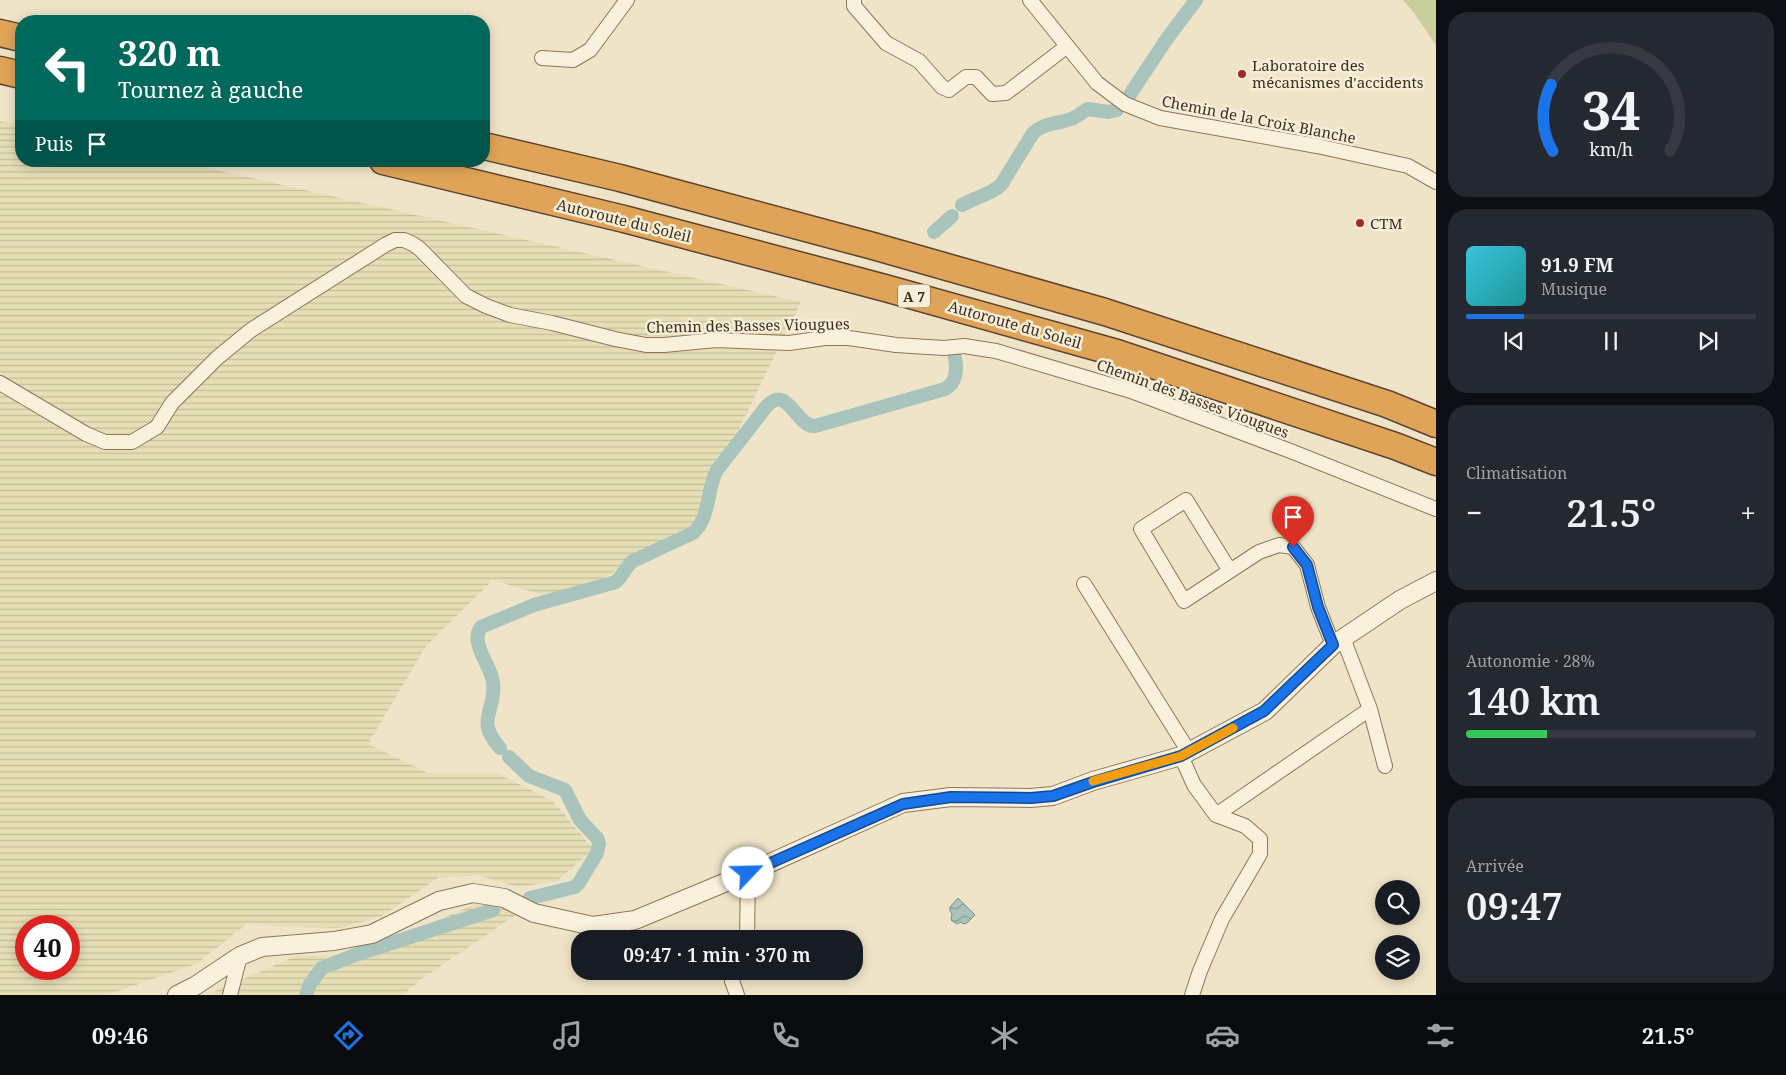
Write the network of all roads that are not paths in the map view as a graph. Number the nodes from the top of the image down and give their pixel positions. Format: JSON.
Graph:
{"nodes":[{"id":1,"x":627,"y":0,"type":"edge"},
{"id":2,"x":854,"y":0,"type":"edge"},
{"id":3,"x":1030,"y":0,"type":"edge"},
{"id":4,"x":0,"y":33,"type":"edge"},
{"id":5,"x":15,"y":37,"type":"edge"},
{"id":6,"x":1066,"y":47,"type":"junction"},
{"id":7,"x":542,"y":58,"type":"dead end"},
{"id":8,"x":0,"y":70,"type":"edge"},
{"id":9,"x":15,"y":74,"type":"edge"},
{"id":10,"x":490,"y":147,"type":"edge"},
{"id":11,"x":408,"y":167,"type":"edge"},
{"id":12,"x":1436,"y":182,"type":"edge"},
{"id":13,"x":0,"y":383,"type":"edge"},
{"id":14,"x":1436,"y":424,"type":"edge"},
{"id":15,"x":1436,"y":462,"type":"edge"},
{"id":16,"x":1436,"y":509,"type":"edge"},
{"id":17,"x":1230,"y":571,"type":"junction"},
{"id":18,"x":1436,"y":581,"type":"edge"},
{"id":19,"x":1084,"y":584,"type":"dead end"},
{"id":20,"x":1338,"y":641,"type":"junction"},
{"id":21,"x":1370,"y":709,"type":"junction"},
{"id":22,"x":1185,"y":754,"type":"junction"},
{"id":23,"x":1385,"y":766,"type":"dead end"},
{"id":24,"x":1216,"y":816,"type":"junction"},
{"id":25,"x":748,"y":873,"type":"junction"},
{"id":26,"x":747,"y":930,"type":"edge"},
{"id":27,"x":240,"y":956,"type":"junction"},
{"id":28,"x":732,"y":980,"type":"edge"},
{"id":29,"x":177,"y":995,"type":"edge"},
{"id":30,"x":230,"y":995,"type":"edge"},
{"id":31,"x":737,"y":995,"type":"edge"},
{"id":32,"x":1192,"y":995,"type":"edge"}],
"edges":[{"from":1,"to":7,"type":"street"},
{"from":2,"to":6,"type":"street"},
{"from":3,"to":6,"type":"street","name":"Chemin de la Croix Blanche"},
{"from":4,"to":5,"type":"highway"},
{"from":6,"to":12,"type":"street","name":"Chemin de la Croix Blanche"},
{"from":8,"to":9,"type":"highway"},
{"from":10,"to":14,"type":"highway","number":"A 7"},
{"from":11,"to":15,"type":"highway","name":"Autoroute du Soleil","number":"A 7"},
{"from":13,"to":16,"type":"street","name":"Chemin des Basses Viougues"},
{"from":17,"to":17,"type":"street"},
{"from":17,"to":20,"type":"street"},
{"from":18,"to":20,"type":"street"},
{"from":19,"to":22,"type":"street"},
{"from":20,"to":21,"type":"street"},
{"from":20,"to":22,"type":"street"},
{"from":21,"to":23,"type":"street"},
{"from":21,"to":24,"type":"street"},
{"from":22,"to":24,"type":"street"},
{"from":22,"to":25,"type":"street"},
{"from":24,"to":32,"type":"street"},
{"from":25,"to":26,"type":"street"},
{"from":25,"to":27,"type":"street"},
{"from":27,"to":29,"type":"street"},
{"from":27,"to":30,"type":"street"},
{"from":28,"to":31,"type":"street"}]}
